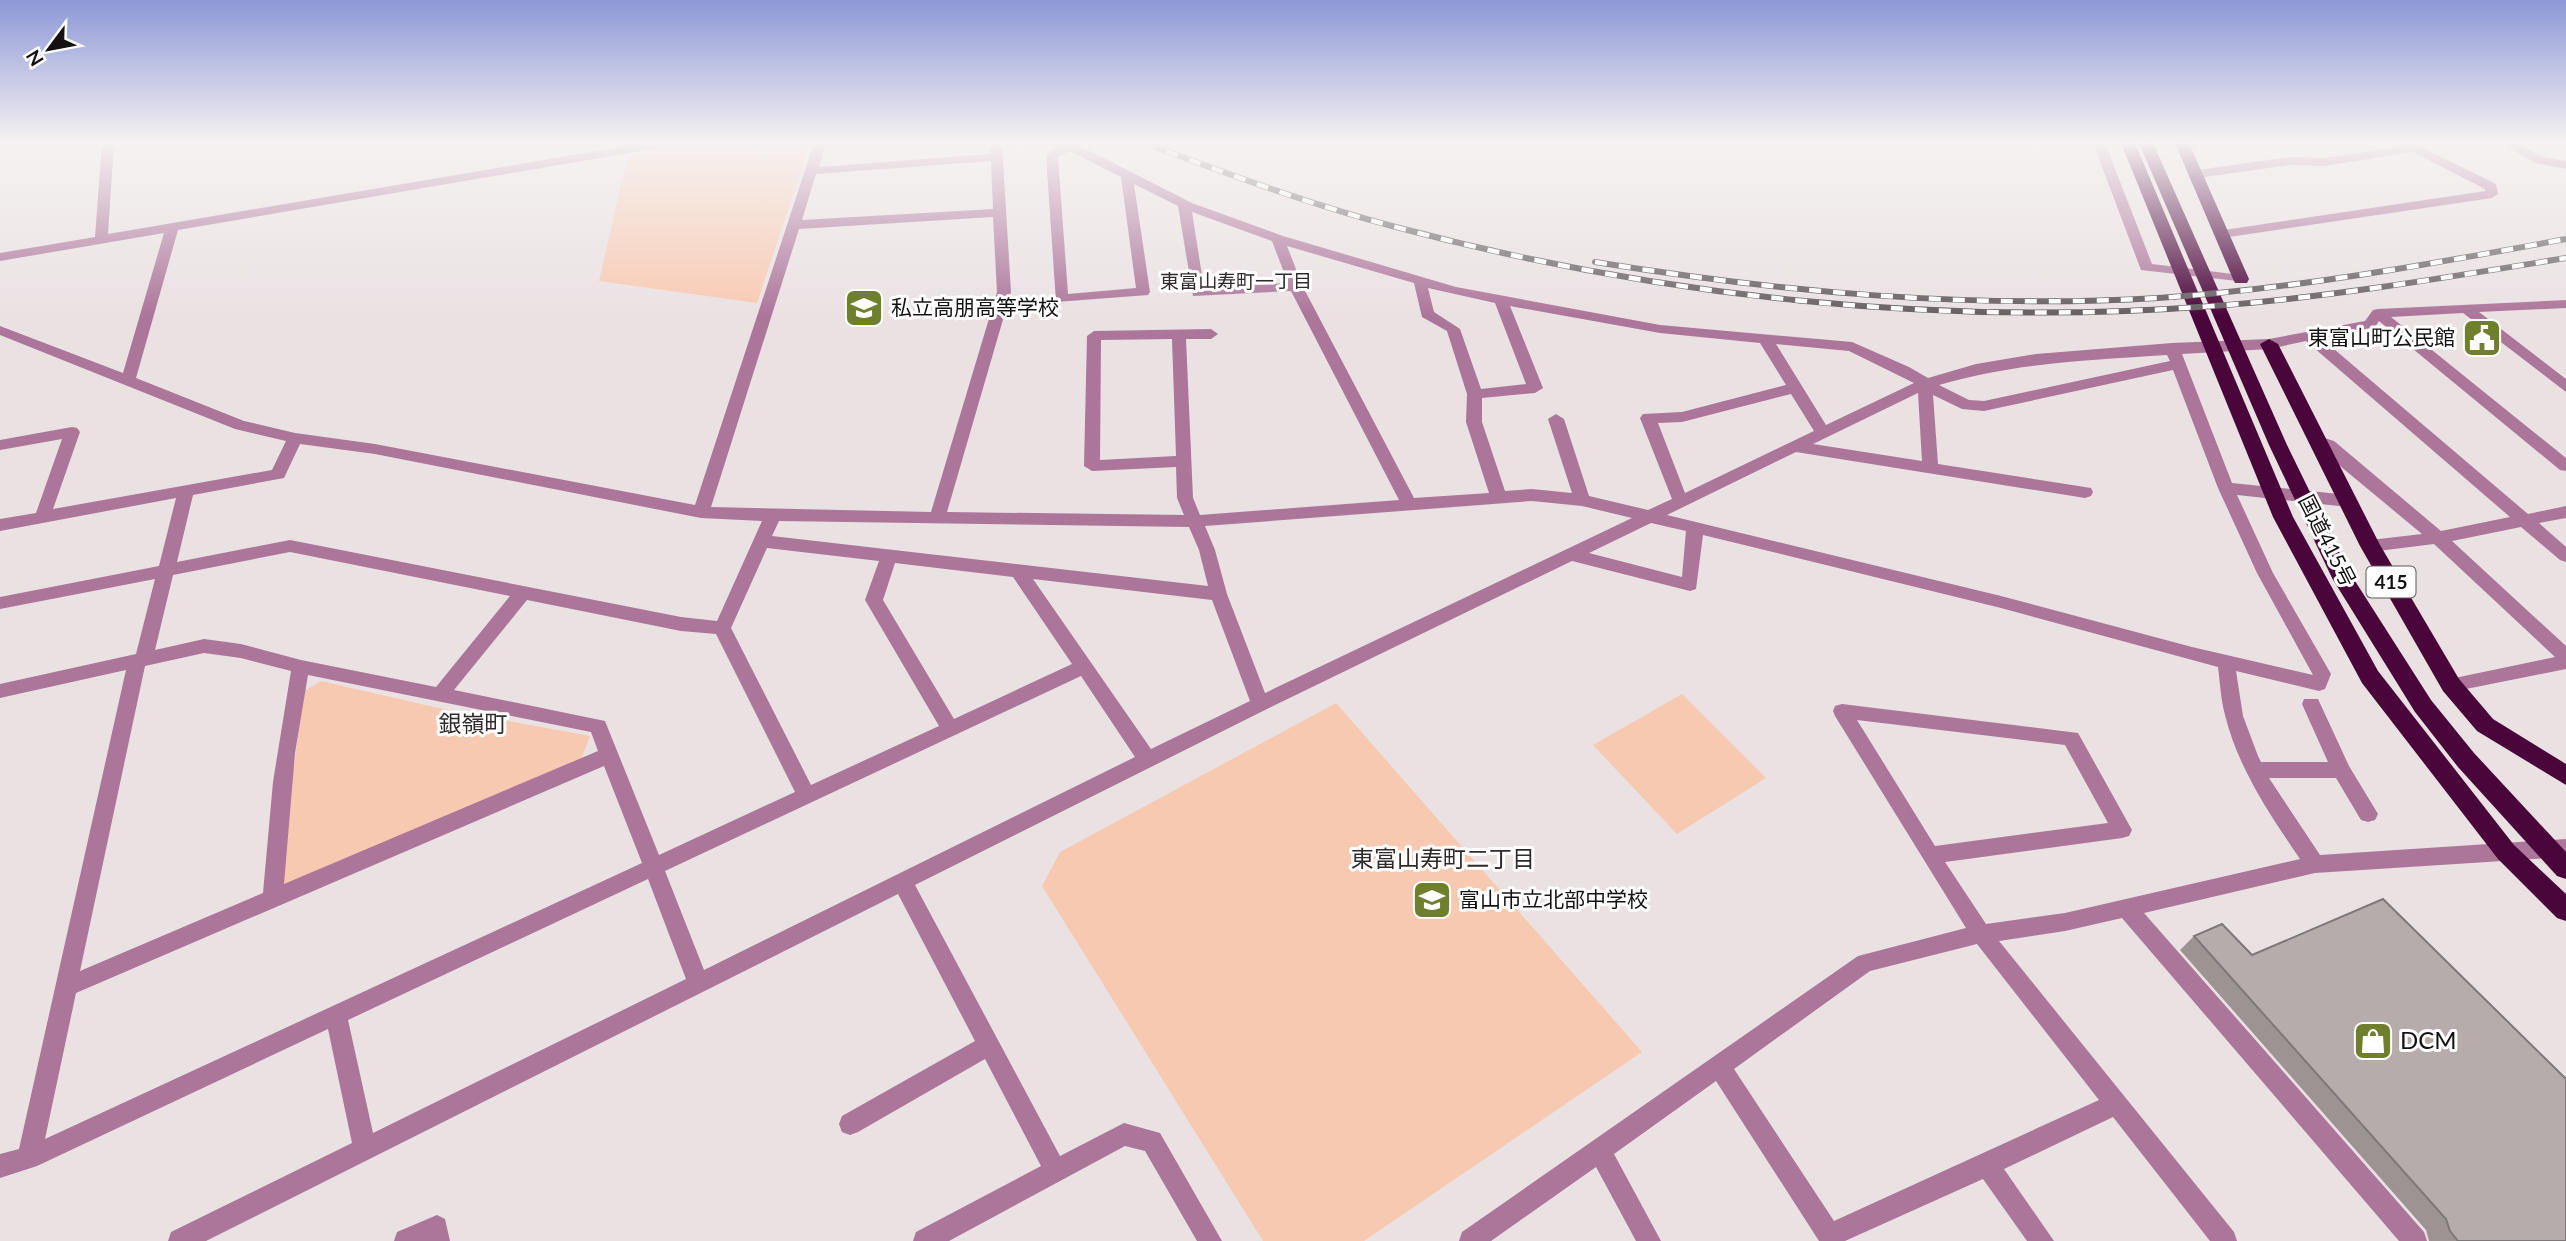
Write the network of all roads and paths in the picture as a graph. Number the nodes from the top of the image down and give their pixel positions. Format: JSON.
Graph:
{"nodes":[{"id":1,"x":104,"y":201,"type":"edge"},
{"id":2,"x":333,"y":201,"type":"edge"},
{"id":3,"x":800,"y":201,"type":"edge"},
{"id":4,"x":999,"y":201,"type":"edge"},
{"id":5,"x":1055,"y":201,"type":"edge"},
{"id":6,"x":1130,"y":201,"type":"edge"},
{"id":7,"x":1176,"y":201,"type":"edge"},
{"id":8,"x":2121,"y":201,"type":"edge"},
{"id":9,"x":2152,"y":201,"type":"edge"},
{"id":10,"x":2172,"y":201,"type":"edge"},
{"id":11,"x":2208,"y":201,"type":"edge"},
{"id":12,"x":2445,"y":201,"type":"edge"},
{"id":13,"x":1184,"y":205,"type":"junction"},
{"id":14,"x":1000,"y":213,"type":"junction"},
{"id":15,"x":792,"y":225,"type":"junction"},
{"id":16,"x":172,"y":229,"type":"junction"},
{"id":17,"x":2222,"y":234,"type":"junction"},
{"id":18,"x":1278,"y":239,"type":"junction"},
{"id":19,"x":101,"y":242,"type":"junction"},
{"id":20,"x":0,"y":257,"type":"edge"},
{"id":21,"x":2241,"y":279,"type":"joint"},
{"id":22,"x":1420,"y":281,"type":"junction"},
{"id":23,"x":1296,"y":287,"type":"junction"},
{"id":24,"x":1502,"y":301,"type":"junction"},
{"id":25,"x":2566,"y":304,"type":"edge"},
{"id":26,"x":2466,"y":309,"type":"junction"},
{"id":27,"x":2378,"y":313,"type":"junction"},
{"id":28,"x":0,"y":330,"type":"edge"},
{"id":29,"x":1178,"y":334,"type":"junction"},
{"id":30,"x":1211,"y":334,"type":"dead end"},
{"id":31,"x":2308,"y":335,"type":"junction"},
{"id":32,"x":1765,"y":339,"type":"junction"},
{"id":33,"x":2269,"y":344,"type":"junction"},
{"id":34,"x":2175,"y":356,"type":"junction"},
{"id":35,"x":128,"y":380,"type":"junction"},
{"id":36,"x":1925,"y":384,"type":"junction"},
{"id":37,"x":2566,"y":387,"type":"edge"},
{"id":38,"x":1795,"y":388,"type":"junction"},
{"id":39,"x":1475,"y":394,"type":"junction"},
{"id":40,"x":1556,"y":419,"type":"dead end"},
{"id":41,"x":1823,"y":433,"type":"junction"},
{"id":42,"x":295,"y":439,"type":"junction"},
{"id":43,"x":2318,"y":441,"type":"junction"},
{"id":44,"x":0,"y":445,"type":"edge"},
{"id":45,"x":1795,"y":447,"type":"junction"},
{"id":46,"x":1184,"y":461,"type":"junction"},
{"id":47,"x":2566,"y":466,"type":"edge"},
{"id":48,"x":1930,"y":468,"type":"junction"},
{"id":49,"x":2226,"y":488,"type":"junction"},
{"id":50,"x":186,"y":490,"type":"junction"},
{"id":51,"x":2085,"y":492,"type":"dead end"},
{"id":52,"x":1499,"y":498,"type":"junction"},
{"id":53,"x":1582,"y":500,"type":"junction"},
{"id":54,"x":2348,"y":501,"type":"junction"},
{"id":55,"x":1681,"y":502,"type":"junction"},
{"id":56,"x":1409,"y":504,"type":"junction"},
{"id":57,"x":701,"y":512,"type":"junction"},
{"id":58,"x":2566,"y":512,"type":"edge"},
{"id":59,"x":43,"y":516,"type":"junction"},
{"id":60,"x":772,"y":516,"type":"junction"},
{"id":61,"x":938,"y":516,"type":"junction"},
{"id":62,"x":1651,"y":517,"type":"junction"},
{"id":63,"x":2523,"y":519,"type":"junction"},
{"id":64,"x":1195,"y":521,"type":"junction"},
{"id":65,"x":0,"y":525,"type":"edge"},
{"id":66,"x":1695,"y":527,"type":"junction"},
{"id":67,"x":2438,"y":538,"type":"junction"},
{"id":68,"x":760,"y":541,"type":"junction"},
{"id":69,"x":2370,"y":546,"type":"junction"},
{"id":70,"x":889,"y":555,"type":"junction"},
{"id":71,"x":1572,"y":555,"type":"junction"},
{"id":72,"x":2566,"y":556,"type":"edge"},
{"id":73,"x":165,"y":570,"type":"junction"},
{"id":74,"x":1018,"y":570,"type":"junction"},
{"id":75,"x":523,"y":592,"type":"junction"},
{"id":76,"x":1218,"y":594,"type":"junction"},
{"id":77,"x":0,"y":603,"type":"edge"},
{"id":78,"x":722,"y":628,"type":"junction"},
{"id":79,"x":2566,"y":659,"type":"edge"},
{"id":80,"x":141,"y":660,"type":"junction"},
{"id":81,"x":2226,"y":662,"type":"junction"},
{"id":82,"x":301,"y":667,"type":"junction"},
{"id":83,"x":1083,"y":667,"type":"junction"},
{"id":84,"x":2451,"y":685,"type":"junction"},
{"id":85,"x":0,"y":691,"type":"edge"},
{"id":86,"x":440,"y":694,"type":"junction"},
{"id":87,"x":1260,"y":704,"type":"junction"},
{"id":88,"x":2311,"y":704,"type":"dead end"},
{"id":89,"x":951,"y":729,"type":"junction"},
{"id":90,"x":609,"y":755,"type":"junction"},
{"id":91,"x":1147,"y":759,"type":"junction"},
{"id":92,"x":2257,"y":770,"type":"junction"},
{"id":93,"x":2341,"y":770,"type":"junction"},
{"id":94,"x":2566,"y":776,"type":"edge"},
{"id":95,"x":806,"y":795,"type":"junction"},
{"id":96,"x":2368,"y":814,"type":"dead end"},
{"id":97,"x":2556,"y":849,"type":"edge"},
{"id":98,"x":2506,"y":852,"type":"junction"},
{"id":99,"x":1930,"y":855,"type":"junction"},
{"id":100,"x":2315,"y":863,"type":"junction"},
{"id":101,"x":654,"y":866,"type":"junction"},
{"id":102,"x":2566,"y":869,"type":"edge"},
{"id":103,"x":902,"y":883,"type":"junction"},
{"id":104,"x":274,"y":897,"type":"junction"},
{"id":105,"x":2126,"y":907,"type":"junction"},
{"id":106,"x":2566,"y":910,"type":"edge"},
{"id":107,"x":1981,"y":934,"type":"junction"},
{"id":108,"x":699,"y":984,"type":"junction"},
{"id":109,"x":68,"y":986,"type":"junction"},
{"id":110,"x":336,"y":1014,"type":"junction"},
{"id":111,"x":989,"y":1045,"type":"junction"},
{"id":112,"x":1719,"y":1066,"type":"junction"},
{"id":113,"x":2116,"y":1104,"type":"junction"},
{"id":114,"x":850,"y":1124,"type":"dead end"},
{"id":115,"x":365,"y":1148,"type":"junction"},
{"id":116,"x":1599,"y":1150,"type":"junction"},
{"id":117,"x":29,"y":1158,"type":"junction"},
{"id":118,"x":1987,"y":1165,"type":"junction"},
{"id":119,"x":0,"y":1166,"type":"edge"},
{"id":120,"x":1056,"y":1171,"type":"junction"},
{"id":121,"x":1831,"y":1238,"type":"edge"},
{"id":122,"x":180,"y":1241,"type":"edge"},
{"id":123,"x":407,"y":1241,"type":"edge"},
{"id":124,"x":438,"y":1241,"type":"edge"},
{"id":125,"x":925,"y":1241,"type":"edge"},
{"id":126,"x":1210,"y":1241,"type":"edge"},
{"id":127,"x":1471,"y":1241,"type":"edge"},
{"id":128,"x":1649,"y":1241,"type":"edge"},
{"id":129,"x":2042,"y":1241,"type":"edge"},
{"id":130,"x":2225,"y":1241,"type":"edge"},
{"id":131,"x":2415,"y":1241,"type":"edge"}],
"edges":[{"from":1,"to":19,"type":"street"},
{"from":2,"to":16,"type":"street"},
{"from":3,"to":15,"type":"street"},
{"from":4,"to":14,"type":"street"},
{"from":5,"to":6,"type":"street"},
{"from":7,"to":13,"type":"street"},
{"from":8,"to":21,"type":"street"},
{"from":9,"to":98,"type":"highway","name":"国道415号"},
{"from":10,"to":97,"type":"highway","name":"国道415号","number":"415"},
{"from":11,"to":17,"type":"highway"},
{"from":12,"to":17,"type":"street"},
{"from":13,"to":18,"type":"street"},
{"from":13,"to":23,"type":"street"},
{"from":14,"to":15,"type":"street"},
{"from":14,"to":61,"type":"street"},
{"from":15,"to":57,"type":"street"},
{"from":16,"to":19,"type":"street"},
{"from":16,"to":35,"type":"street"},
{"from":17,"to":21,"type":"highway"},
{"from":18,"to":22,"type":"street"},
{"from":18,"to":23,"type":"street"},
{"from":19,"to":20,"type":"street"},
{"from":22,"to":24,"type":"street"},
{"from":22,"to":39,"type":"street"},
{"from":23,"to":56,"type":"street"},
{"from":24,"to":32,"type":"street"},
{"from":24,"to":39,"type":"street"},
{"from":25,"to":26,"type":"street"},
{"from":26,"to":27,"type":"street"},
{"from":26,"to":37,"type":"street"},
{"from":27,"to":31,"type":"street"},
{"from":27,"to":47,"type":"street"},
{"from":28,"to":35,"type":"street"},
{"from":29,"to":30,"type":"street"},
{"from":29,"to":46,"type":"street"},
{"from":29,"to":46,"type":"street"},
{"from":31,"to":33,"type":"street"},
{"from":31,"to":63,"type":"street"},
{"from":32,"to":36,"type":"street"},
{"from":32,"to":38,"type":"street"},
{"from":33,"to":34,"type":"street"},
{"from":33,"to":43,"type":"highway","name":"国道415号","number":"415"},
{"from":34,"to":36,"type":"street"},
{"from":34,"to":36,"type":"street"},
{"from":34,"to":49,"type":"street"},
{"from":35,"to":42,"type":"street"},
{"from":36,"to":41,"type":"street"},
{"from":36,"to":48,"type":"street"},
{"from":38,"to":41,"type":"street"},
{"from":38,"to":55,"type":"street"},
{"from":39,"to":52,"type":"street"},
{"from":40,"to":53,"type":"street"},
{"from":41,"to":45,"type":"street"},
{"from":42,"to":50,"type":"street"},
{"from":42,"to":57,"type":"street"},
{"from":43,"to":54,"type":"highway","name":"国道415号","number":"415"},
{"from":43,"to":67,"type":"street"},
{"from":44,"to":59,"type":"street"},
{"from":45,"to":48,"type":"street"},
{"from":45,"to":55,"type":"street"},
{"from":46,"to":64,"type":"street"},
{"from":48,"to":51,"type":"street"},
{"from":49,"to":54,"type":"street"},
{"from":49,"to":81,"type":"street"},
{"from":50,"to":59,"type":"street"},
{"from":50,"to":73,"type":"street"},
{"from":52,"to":53,"type":"street"},
{"from":52,"to":56,"type":"street"},
{"from":53,"to":62,"type":"street"},
{"from":54,"to":69,"type":"highway","name":"国道415号","number":"415"},
{"from":55,"to":62,"type":"street"},
{"from":56,"to":64,"type":"street"},
{"from":57,"to":60,"type":"street"},
{"from":58,"to":63,"type":"street"},
{"from":59,"to":65,"type":"street"},
{"from":60,"to":61,"type":"street"},
{"from":60,"to":68,"type":"street"},
{"from":61,"to":64,"type":"street"},
{"from":62,"to":66,"type":"street"},
{"from":62,"to":71,"type":"street"},
{"from":63,"to":67,"type":"street"},
{"from":63,"to":72,"type":"street"},
{"from":64,"to":76,"type":"street"},
{"from":66,"to":71,"type":"street"},
{"from":66,"to":81,"type":"street"},
{"from":67,"to":69,"type":"street"},
{"from":67,"to":79,"type":"street"},
{"from":68,"to":70,"type":"street"},
{"from":68,"to":78,"type":"street"},
{"from":69,"to":84,"type":"highway","name":"国道415号","number":"415"},
{"from":70,"to":74,"type":"street"},
{"from":70,"to":89,"type":"street"},
{"from":71,"to":87,"type":"street"},
{"from":73,"to":75,"type":"street"},
{"from":73,"to":77,"type":"street"},
{"from":73,"to":80,"type":"street"},
{"from":74,"to":76,"type":"street"},
{"from":74,"to":83,"type":"street"},
{"from":75,"to":78,"type":"street"},
{"from":75,"to":86,"type":"street"},
{"from":76,"to":87,"type":"street"},
{"from":78,"to":95,"type":"street"},
{"from":79,"to":84,"type":"street"},
{"from":80,"to":82,"type":"street"},
{"from":80,"to":85,"type":"street"},
{"from":80,"to":109,"type":"street"},
{"from":81,"to":92,"type":"street"},
{"from":82,"to":86,"type":"street"},
{"from":82,"to":104,"type":"street"},
{"from":83,"to":89,"type":"street"},
{"from":83,"to":91,"type":"street"},
{"from":84,"to":94,"type":"highway","name":"国道415号","number":"415"},
{"from":86,"to":90,"type":"street"},
{"from":87,"to":91,"type":"street"},
{"from":88,"to":93,"type":"street"},
{"from":89,"to":95,"type":"street"},
{"from":90,"to":101,"type":"street"},
{"from":90,"to":104,"type":"street"},
{"from":91,"to":103,"type":"street"},
{"from":92,"to":93,"type":"street"},
{"from":92,"to":100,"type":"street"},
{"from":93,"to":96,"type":"street"},
{"from":95,"to":101,"type":"street"},
{"from":97,"to":98,"type":"street"},
{"from":97,"to":102,"type":"highway","name":"国道415号","number":"415"},
{"from":98,"to":100,"type":"street"},
{"from":98,"to":106,"type":"highway","name":"国道415号"},
{"from":99,"to":99,"type":"street"},
{"from":99,"to":107,"type":"street"},
{"from":100,"to":105,"type":"street"},
{"from":101,"to":108,"type":"street"},
{"from":101,"to":110,"type":"street"},
{"from":103,"to":108,"type":"street"},
{"from":103,"to":111,"type":"street"},
{"from":104,"to":109,"type":"street"},
{"from":105,"to":107,"type":"street"},
{"from":105,"to":131,"type":"street"},
{"from":107,"to":112,"type":"street"},
{"from":107,"to":113,"type":"street"},
{"from":108,"to":115,"type":"street"},
{"from":109,"to":117,"type":"street"},
{"from":110,"to":115,"type":"street"},
{"from":110,"to":117,"type":"street"},
{"from":111,"to":114,"type":"street"},
{"from":111,"to":120,"type":"street"},
{"from":112,"to":116,"type":"street"},
{"from":112,"to":121,"type":"street"},
{"from":113,"to":118,"type":"street"},
{"from":113,"to":130,"type":"street"},
{"from":115,"to":122,"type":"street"},
{"from":116,"to":127,"type":"street"},
{"from":116,"to":128,"type":"street"},
{"from":117,"to":119,"type":"street"},
{"from":118,"to":121,"type":"street"},
{"from":118,"to":129,"type":"street"},
{"from":120,"to":125,"type":"street"},
{"from":120,"to":126,"type":"street"},
{"from":123,"to":124,"type":"street"}]}
